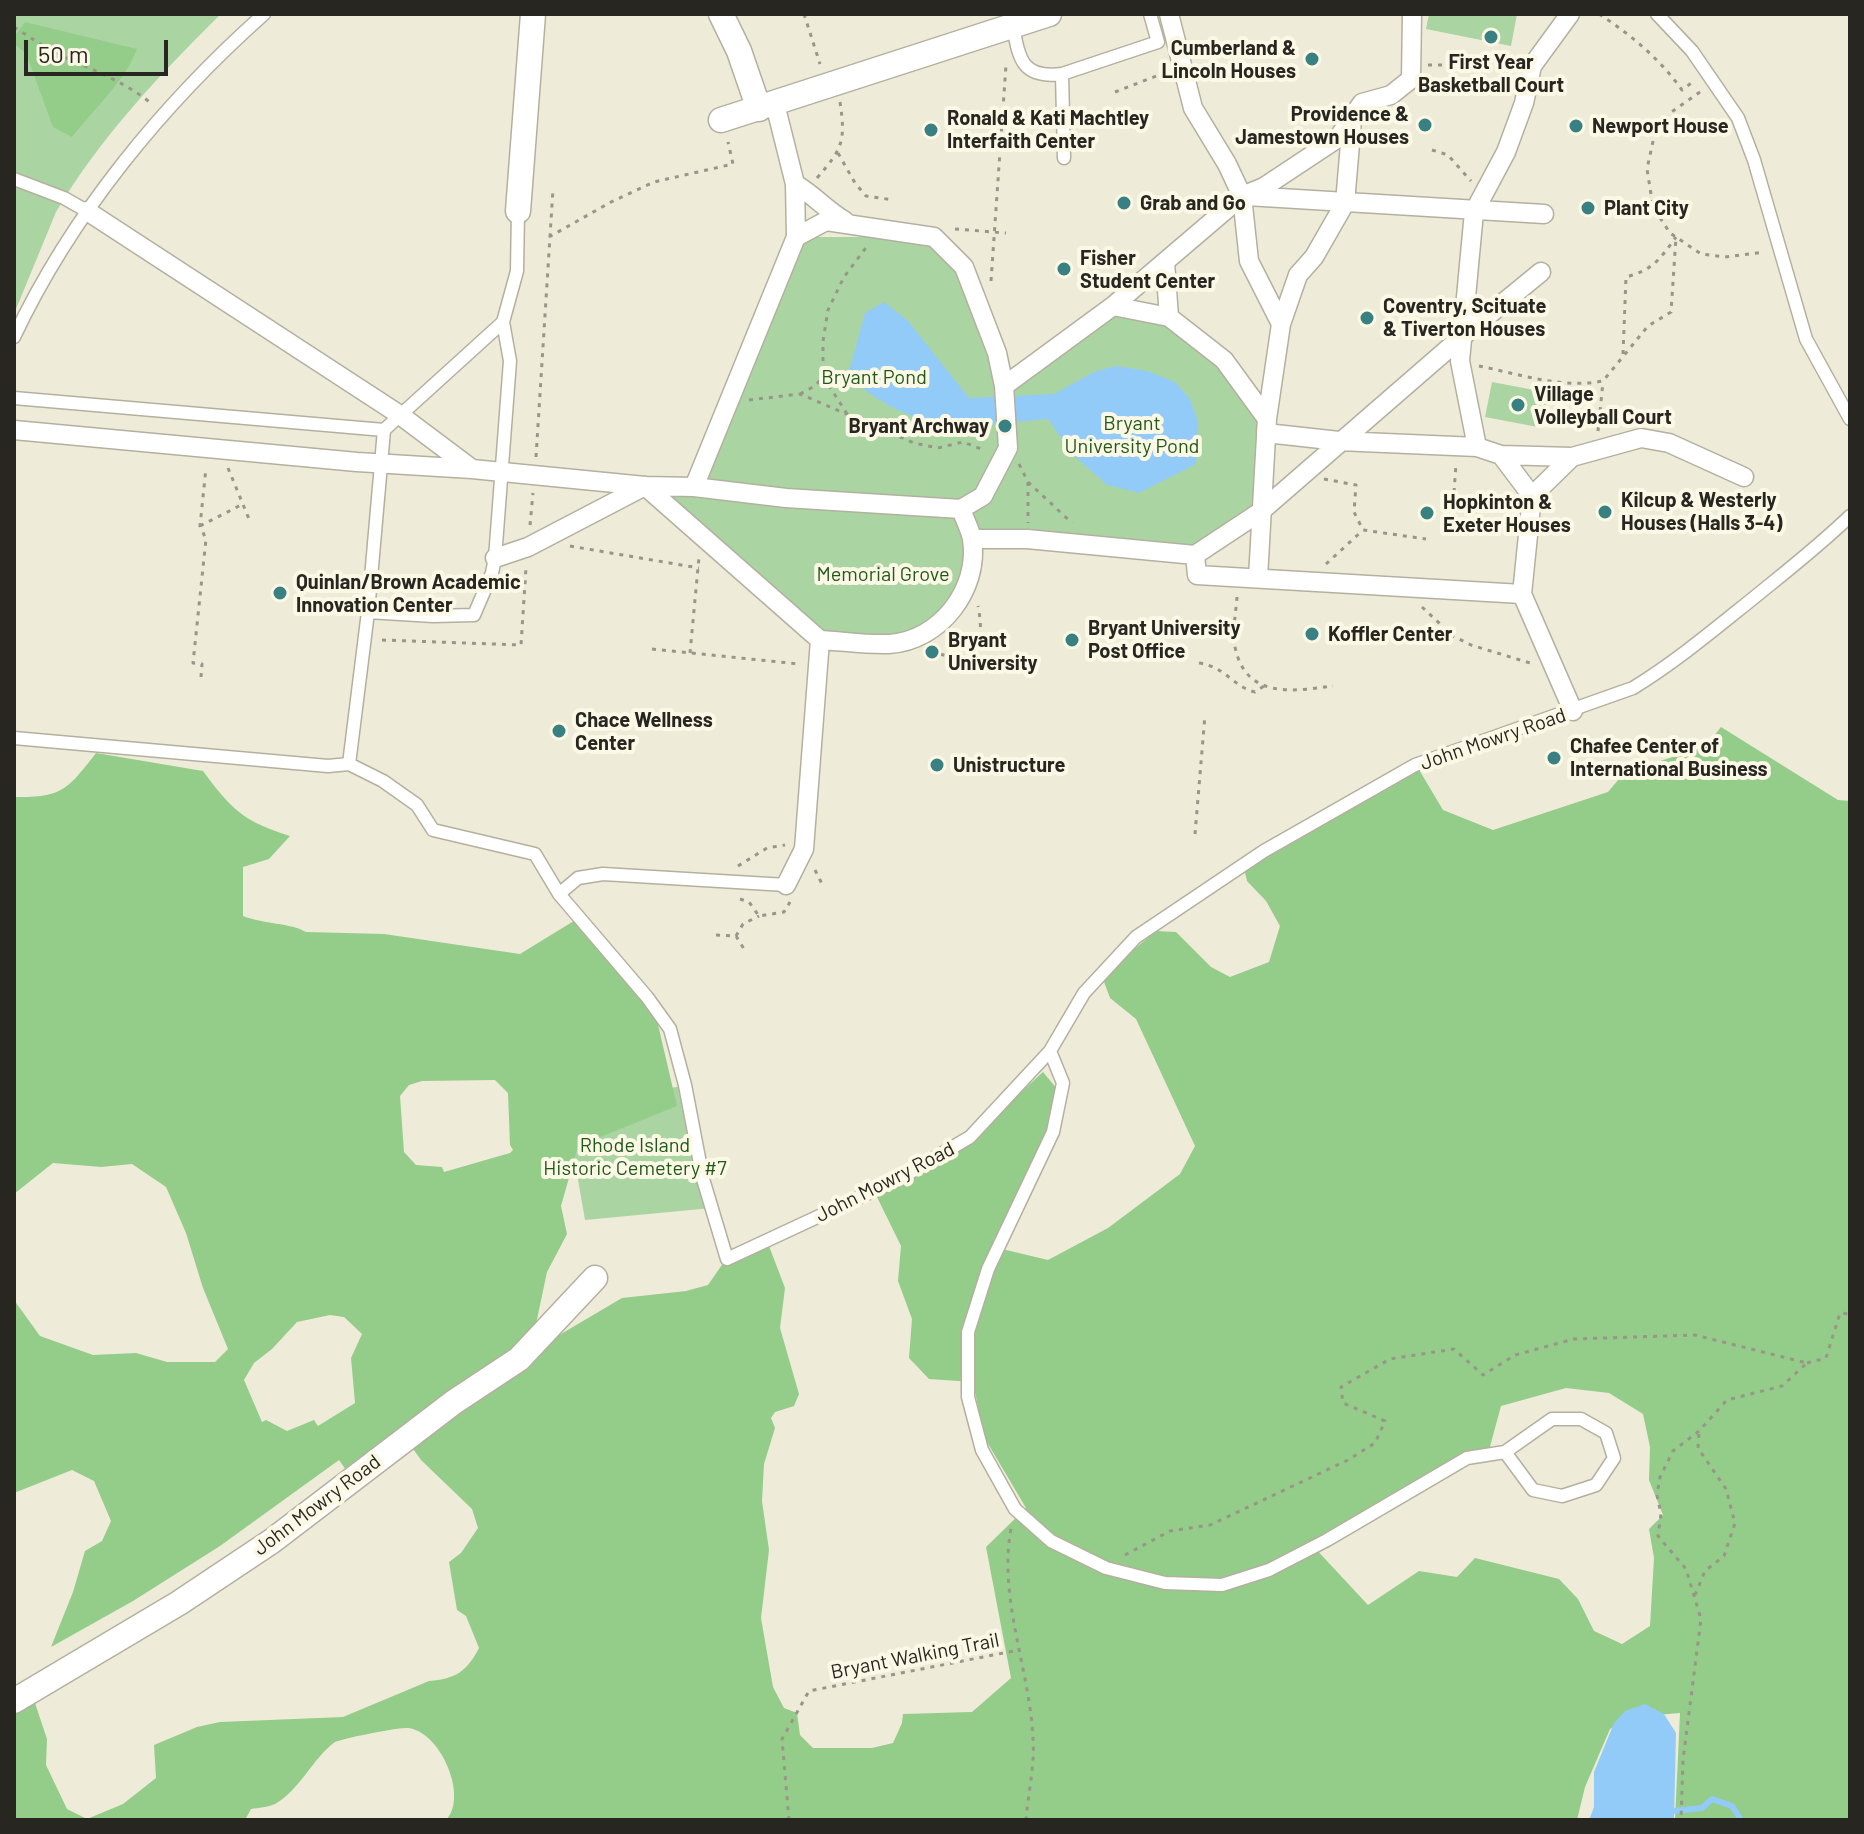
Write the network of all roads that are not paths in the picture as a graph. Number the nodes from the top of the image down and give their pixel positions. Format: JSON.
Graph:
{"nodes":[{"id":1,"x":264,"y":14,"type":"edge"},
{"id":2,"x":533,"y":14,"type":"edge"},
{"id":3,"x":721,"y":14,"type":"edge"},
{"id":4,"x":1049,"y":14,"type":"edge"},
{"id":5,"x":1150,"y":14,"type":"edge"},
{"id":6,"x":1169,"y":14,"type":"edge"},
{"id":7,"x":1412,"y":14,"type":"edge"},
{"id":8,"x":1570,"y":14,"type":"edge"},
{"id":9,"x":1657,"y":14,"type":"edge"},
{"id":10,"x":1013,"y":26,"type":"junction"},
{"id":11,"x":1062,"y":74,"type":"junction"},
{"id":12,"x":767,"y":106,"type":"junction"},
{"id":13,"x":1352,"y":118,"type":"junction"},
{"id":14,"x":724,"y":130,"type":"road end"},
{"id":15,"x":1064,"y":158,"type":"dead end"},
{"id":16,"x":14,"y":179,"type":"edge"},
{"id":17,"x":800,"y":187,"type":"junction"},
{"id":18,"x":1242,"y":196,"type":"junction"},
{"id":19,"x":1345,"y":203,"type":"junction"},
{"id":20,"x":1478,"y":204,"type":"junction"},
{"id":21,"x":87,"y":211,"type":"junction"},
{"id":22,"x":518,"y":211,"type":"joint"},
{"id":23,"x":1544,"y":214,"type":"dead end"},
{"id":24,"x":850,"y":224,"type":"junction"},
{"id":25,"x":796,"y":237,"type":"junction"},
{"id":26,"x":1165,"y":262,"type":"junction"},
{"id":27,"x":1541,"y":272,"type":"dead end"},
{"id":28,"x":1113,"y":306,"type":"junction"},
{"id":29,"x":1169,"y":317,"type":"junction"},
{"id":30,"x":503,"y":322,"type":"junction"},
{"id":31,"x":1281,"y":324,"type":"junction"},
{"id":32,"x":1464,"y":335,"type":"junction"},
{"id":33,"x":14,"y":337,"type":"edge"},
{"id":34,"x":1004,"y":386,"type":"junction"},
{"id":35,"x":14,"y":398,"type":"edge"},
{"id":36,"x":400,"y":415,"type":"junction"},
{"id":37,"x":1850,"y":419,"type":"edge"},
{"id":38,"x":1267,"y":426,"type":"junction"},
{"id":39,"x":14,"y":430,"type":"edge"},
{"id":40,"x":384,"y":430,"type":"junction"},
{"id":41,"x":1339,"y":441,"type":"junction"},
{"id":42,"x":1477,"y":447,"type":"junction"},
{"id":43,"x":1501,"y":455,"type":"junction"},
{"id":44,"x":1572,"y":457,"type":"junction"},
{"id":45,"x":381,"y":464,"type":"junction"},
{"id":46,"x":472,"y":469,"type":"junction"},
{"id":47,"x":503,"y":472,"type":"junction"},
{"id":48,"x":1744,"y":477,"type":"dead end"},
{"id":49,"x":645,"y":486,"type":"junction"},
{"id":50,"x":694,"y":487,"type":"junction"},
{"id":51,"x":1532,"y":496,"type":"junction"},
{"id":52,"x":961,"y":509,"type":"junction"},
{"id":53,"x":1260,"y":512,"type":"junction"},
{"id":54,"x":1850,"y":516,"type":"edge"},
{"id":55,"x":972,"y":539,"type":"junction"},
{"id":56,"x":1195,"y":555,"type":"junction"},
{"id":57,"x":495,"y":558,"type":"junction"},
{"id":58,"x":1248,"y":578,"type":"junction"},
{"id":59,"x":1522,"y":594,"type":"junction"},
{"id":60,"x":368,"y":612,"type":"junction"},
{"id":61,"x":820,"y":640,"type":"junction"},
{"id":62,"x":1573,"y":711,"type":"junction"},
{"id":63,"x":14,"y":738,"type":"edge"},
{"id":64,"x":349,"y":764,"type":"junction"},
{"id":65,"x":786,"y":885,"type":"joint"},
{"id":66,"x":559,"y":894,"type":"junction"},
{"id":67,"x":1050,"y":1051,"type":"junction"},
{"id":68,"x":595,"y":1278,"type":"dead end"},
{"id":69,"x":1505,"y":1452,"type":"junction"},
{"id":70,"x":14,"y":1701,"type":"edge"}],
"edges":[{"from":1,"to":21,"type":"lane"},
{"from":2,"to":22,"type":"street"},
{"from":3,"to":12,"type":"street"},
{"from":4,"to":10,"type":"street"},
{"from":5,"to":11,"type":"lane"},
{"from":6,"to":18,"type":"street"},
{"from":7,"to":13,"type":"street"},
{"from":8,"to":20,"type":"street"},
{"from":9,"to":37,"type":"lane"},
{"from":10,"to":11,"type":"lane"},
{"from":10,"to":12,"type":"street"},
{"from":11,"to":15,"type":"lane"},
{"from":12,"to":14,"type":"street"},
{"from":12,"to":17,"type":"street"},
{"from":13,"to":18,"type":"street"},
{"from":13,"to":19,"type":"street"},
{"from":16,"to":21,"type":"lane"},
{"from":17,"to":24,"type":"street"},
{"from":17,"to":25,"type":"street"},
{"from":18,"to":19,"type":"street"},
{"from":18,"to":26,"type":"street"},
{"from":18,"to":31,"type":"street"},
{"from":19,"to":20,"type":"street"},
{"from":19,"to":31,"type":"street"},
{"from":20,"to":23,"type":"street"},
{"from":20,"to":32,"type":"street"},
{"from":21,"to":33,"type":"lane"},
{"from":21,"to":36,"type":"street"},
{"from":22,"to":30,"type":"lane"},
{"from":24,"to":25,"type":"street"},
{"from":24,"to":34,"type":"street"},
{"from":25,"to":50,"type":"street"},
{"from":26,"to":28,"type":"street"},
{"from":26,"to":29,"type":"street"},
{"from":27,"to":32,"type":"street"},
{"from":28,"to":29,"type":"street"},
{"from":28,"to":34,"type":"street"},
{"from":29,"to":38,"type":"street"},
{"from":30,"to":36,"type":"lane"},
{"from":30,"to":47,"type":"lane"},
{"from":31,"to":38,"type":"street"},
{"from":32,"to":41,"type":"street"},
{"from":32,"to":42,"type":"street"},
{"from":34,"to":52,"type":"street"},
{"from":35,"to":40,"type":"lane"},
{"from":36,"to":40,"type":"lane"},
{"from":36,"to":46,"type":"street"},
{"from":38,"to":41,"type":"street"},
{"from":38,"to":53,"type":"street"},
{"from":39,"to":45,"type":"street"},
{"from":40,"to":45,"type":"lane"},
{"from":41,"to":42,"type":"street"},
{"from":41,"to":53,"type":"street"},
{"from":42,"to":43,"type":"street"},
{"from":43,"to":44,"type":"street"},
{"from":43,"to":51,"type":"street"},
{"from":44,"to":48,"type":"street"},
{"from":44,"to":51,"type":"street"},
{"from":45,"to":46,"type":"street"},
{"from":45,"to":60,"type":"lane"},
{"from":46,"to":47,"type":"street"},
{"from":47,"to":49,"type":"street"},
{"from":47,"to":57,"type":"lane"},
{"from":49,"to":50,"type":"street"},
{"from":49,"to":57,"type":"street"},
{"from":49,"to":61,"type":"street"},
{"from":50,"to":52,"type":"street"},
{"from":51,"to":59,"type":"street"},
{"from":52,"to":55,"type":"street"},
{"from":53,"to":56,"type":"street"},
{"from":53,"to":58,"type":"street"},
{"from":54,"to":62,"type":"lane","name":"John Mowry Road"},
{"from":55,"to":56,"type":"street"},
{"from":55,"to":61,"type":"street"},
{"from":56,"to":58,"type":"street"},
{"from":57,"to":60,"type":"lane"},
{"from":58,"to":59,"type":"street"},
{"from":59,"to":62,"type":"street"},
{"from":60,"to":64,"type":"lane"},
{"from":61,"to":65,"type":"street"},
{"from":62,"to":67,"type":"lane","name":"John Mowry Road"},
{"from":63,"to":64,"type":"lane"},
{"from":64,"to":66,"type":"lane","name":"John Mowry Road"},
{"from":65,"to":66,"type":"lane"},
{"from":66,"to":67,"type":"lane","name":"John Mowry Road"},
{"from":67,"to":69,"type":"lane"},
{"from":68,"to":70,"type":"street","name":"John Mowry Road"},
{"from":69,"to":69,"type":"lane"}]}
